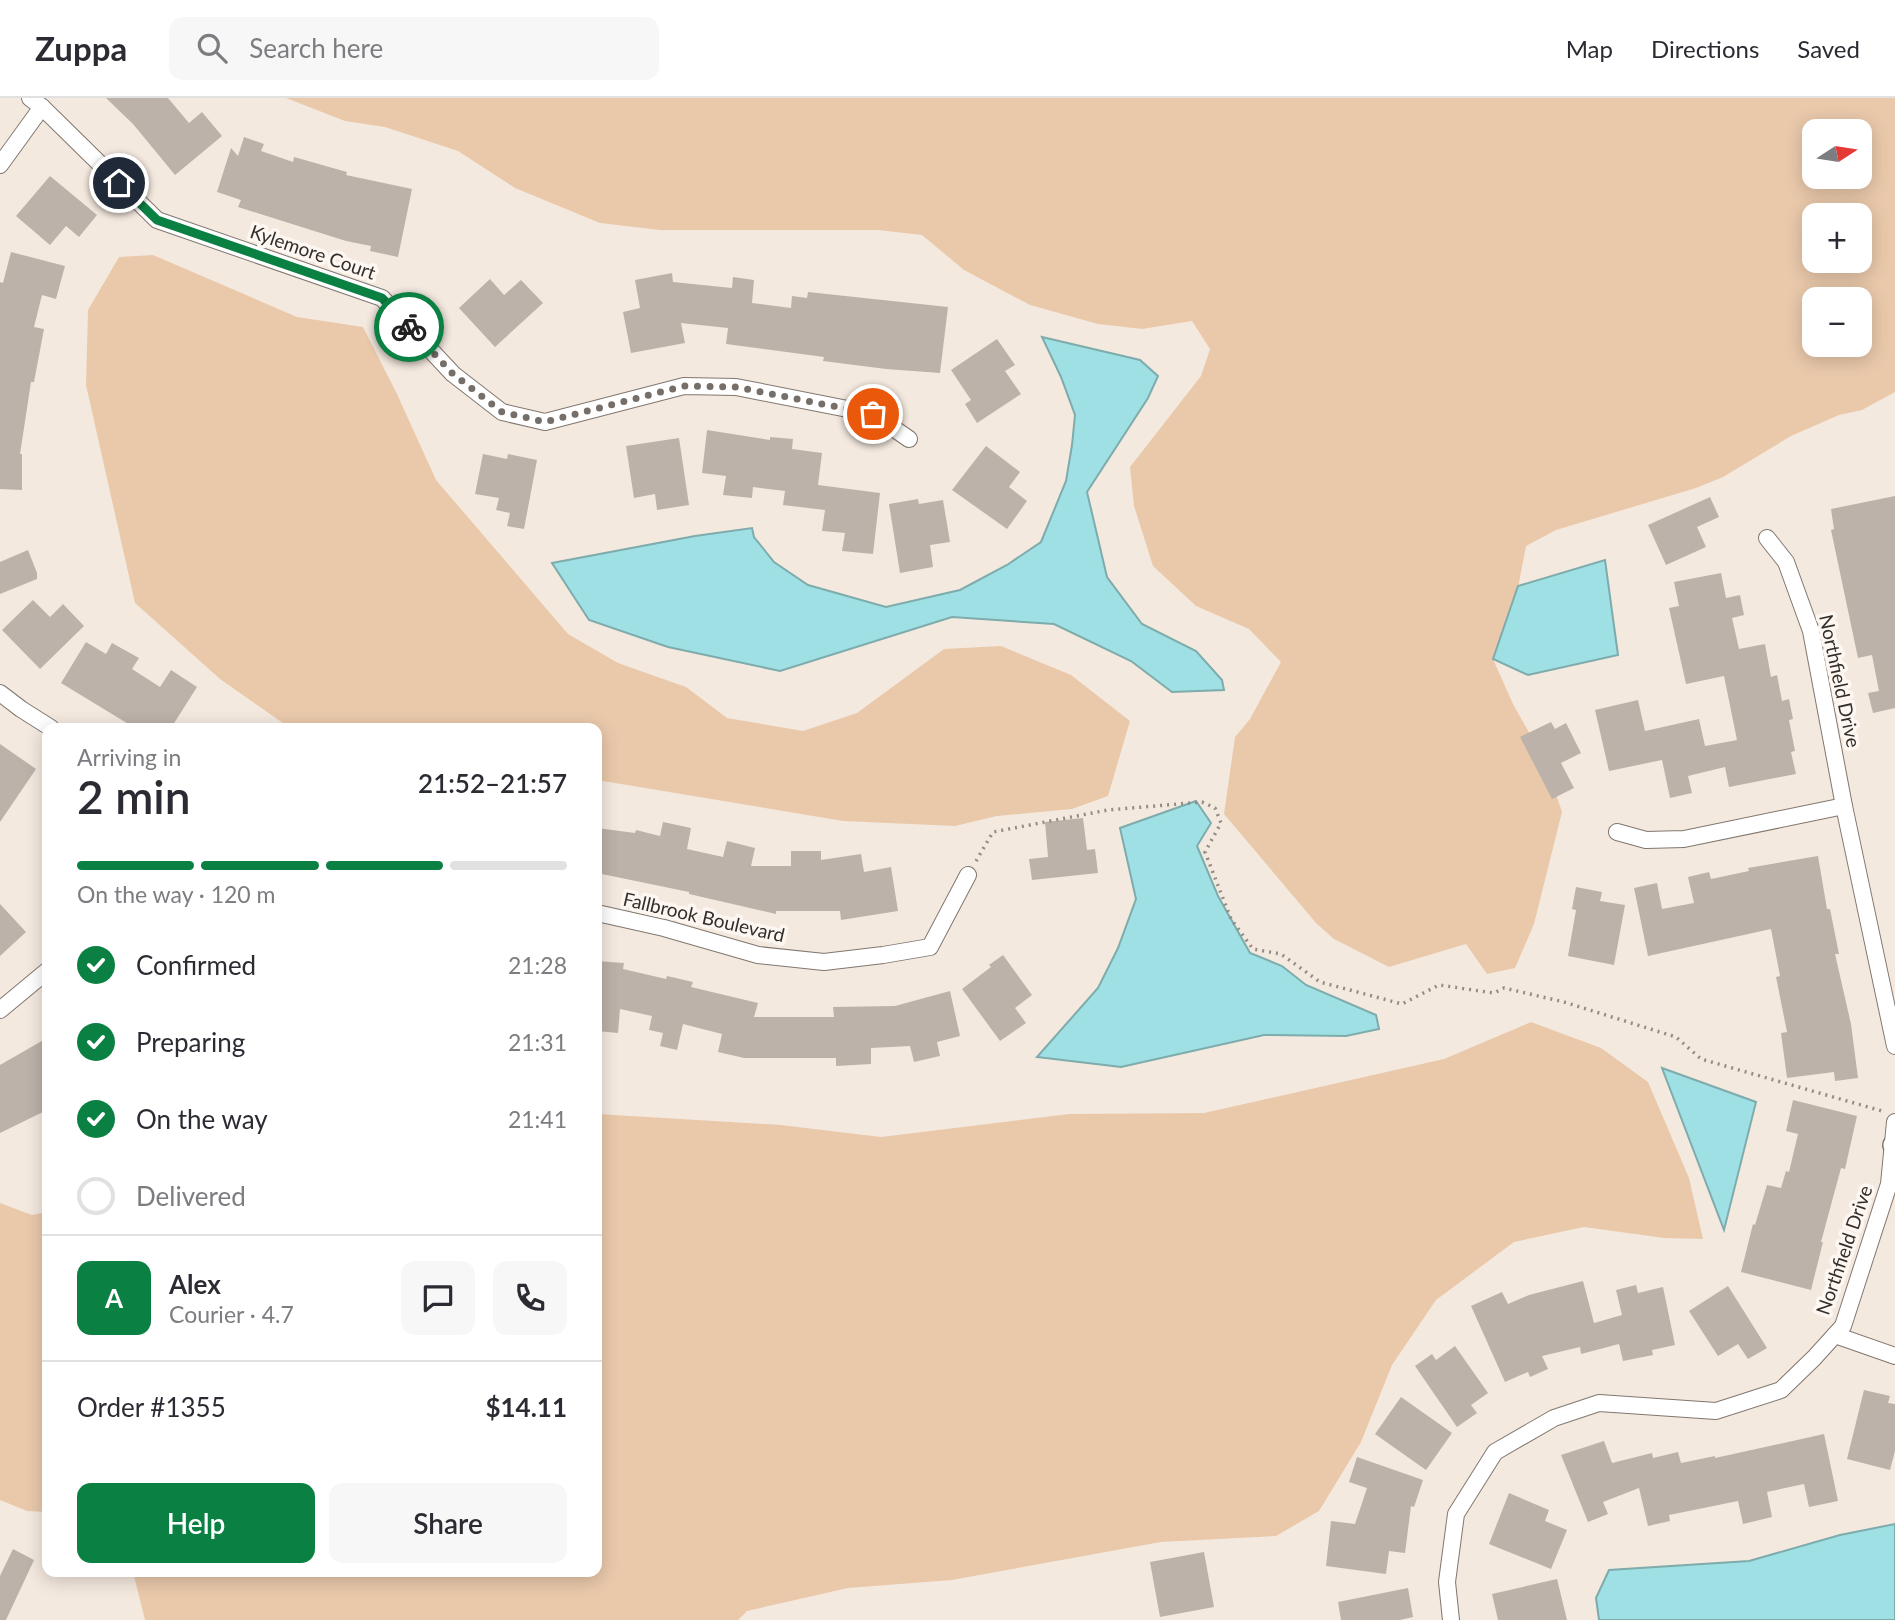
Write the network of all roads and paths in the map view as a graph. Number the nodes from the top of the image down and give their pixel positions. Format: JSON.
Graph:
{"nodes":[{"id":1,"x":36,"y":102,"type":"edge"},
{"id":2,"x":0,"y":165,"type":"edge"},
{"id":3,"x":909,"y":439,"type":"dead end"},
{"id":4,"x":1767,"y":538,"type":"dead end"},
{"id":5,"x":0,"y":693,"type":"edge"},
{"id":6,"x":44,"y":723,"type":"edge"},
{"id":7,"x":1844,"y":806,"type":"junction"},
{"id":8,"x":1617,"y":832,"type":"dead end"},
{"id":9,"x":968,"y":875,"type":"joint"},
{"id":10,"x":602,"y":914,"type":"edge"},
{"id":11,"x":42,"y":975,"type":"edge"},
{"id":12,"x":0,"y":1010,"type":"edge"},
{"id":13,"x":1895,"y":1046,"type":"edge"},
{"id":14,"x":1889,"y":1117,"type":"edge"},
{"id":15,"x":1894,"y":1146,"type":"edge"},
{"id":16,"x":1835,"y":1335,"type":"junction"},
{"id":17,"x":1895,"y":1356,"type":"edge"},
{"id":18,"x":1451,"y":1620,"type":"edge"}],
"edges":[{"from":1,"to":2,"type":"street"},
{"from":1,"to":3,"type":"street","name":"Kylemore Court"},
{"from":4,"to":7,"type":"street","name":"Northfield Drive"},
{"from":5,"to":6,"type":"street"},
{"from":7,"to":8,"type":"street"},
{"from":7,"to":13,"type":"street","name":"Northfield Drive"},
{"from":9,"to":10,"type":"street","name":"Fallbrook Boulevard"},
{"from":9,"to":14,"type":"path"},
{"from":11,"to":12,"type":"street"},
{"from":14,"to":15,"type":"street","name":"Northfield Drive"},
{"from":15,"to":16,"type":"street","name":"Northfield Drive"},
{"from":16,"to":17,"type":"street"},
{"from":16,"to":18,"type":"street","name":"Northfield Drive"}]}
